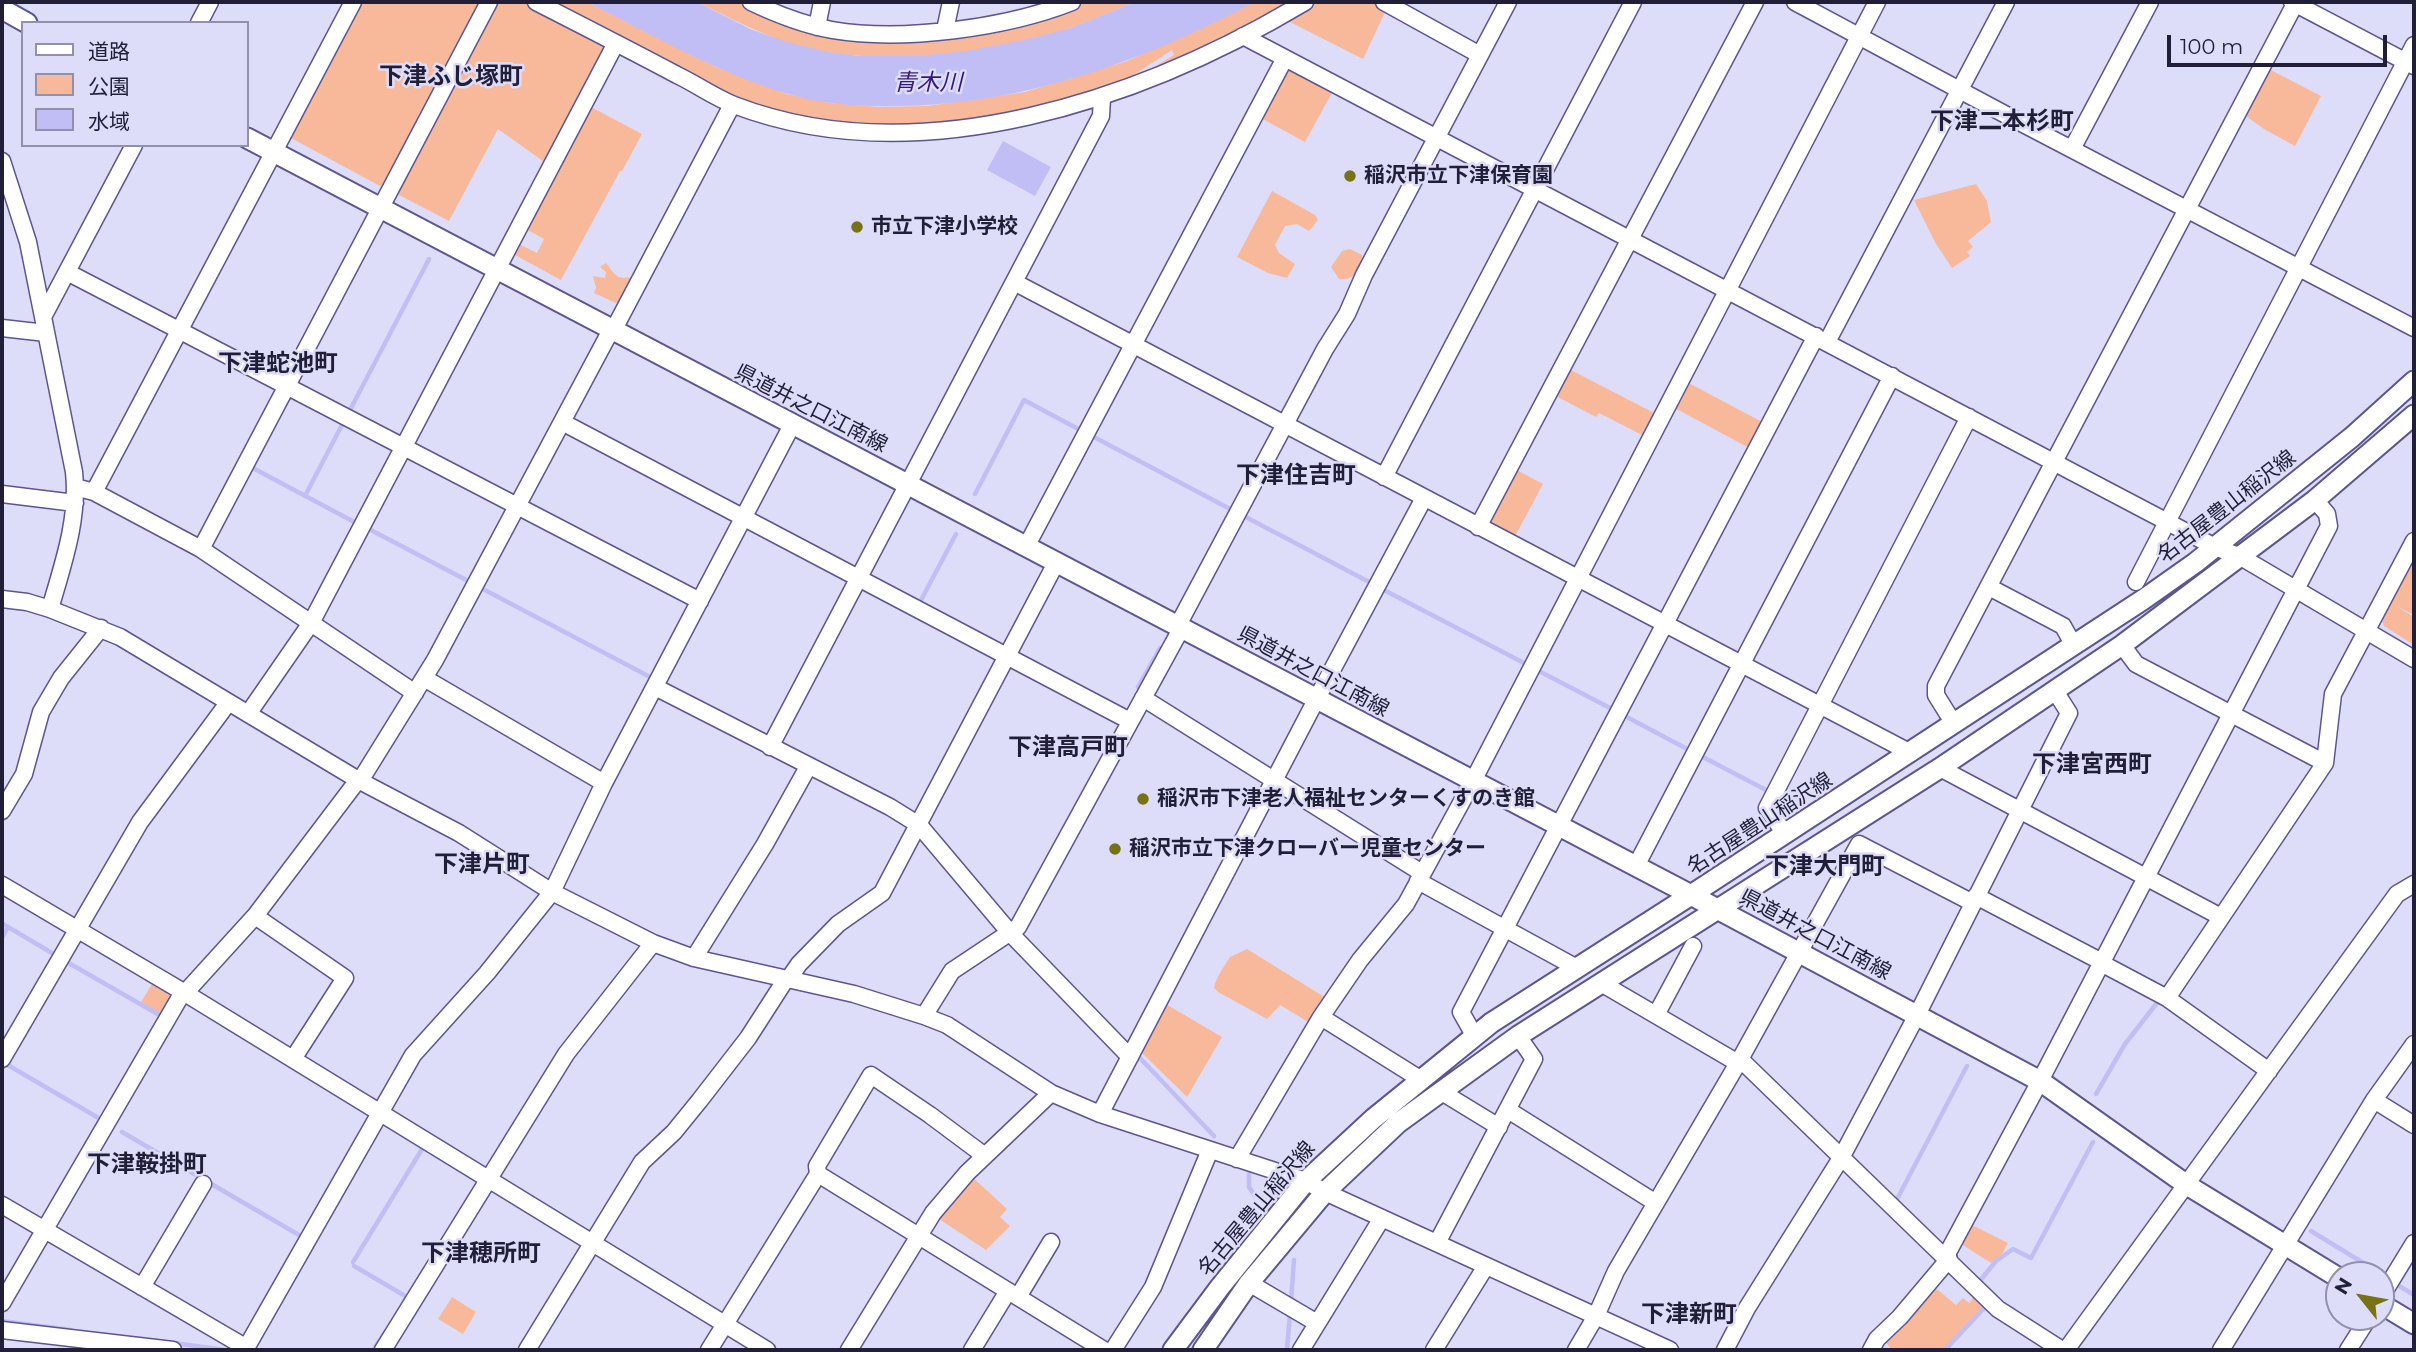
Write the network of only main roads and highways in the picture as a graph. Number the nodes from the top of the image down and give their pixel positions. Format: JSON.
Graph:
{"nodes":[{"id":1,"x":248,"y":139,"type":"edge"},
{"id":2,"x":2414,"y":381,"type":"edge"},
{"id":3,"x":2414,"y":415,"type":"edge"},
{"id":4,"x":1691,"y":895,"type":"junction"},
{"id":5,"x":1716,"y":908,"type":"junction"},
{"id":6,"x":2325,"y":1269,"type":"edge"},
{"id":7,"x":2395,"y":1312,"type":"edge"},
{"id":8,"x":2414,"y":1324,"type":"edge"},
{"id":9,"x":1174,"y":1350,"type":"edge"},
{"id":10,"x":1203,"y":1350,"type":"edge"}],
"edges":[{"from":1,"to":4,"type":"main road","name":"県道井之口江南線"},
{"from":2,"to":4,"type":"main road","name":"名古屋豊山稲沢線"},
{"from":3,"to":5,"type":"main road","name":"名古屋豊山稲沢線"},
{"from":4,"to":5,"type":"main road","name":"県道井之口江南線"},
{"from":4,"to":9,"type":"main road","name":"名古屋豊山稲沢線"},
{"from":5,"to":6,"type":"main road","name":"県道井之口江南線"},
{"from":5,"to":10,"type":"main road","name":"名古屋豊山稲沢線"},
{"from":7,"to":8,"type":"main road"}]}
